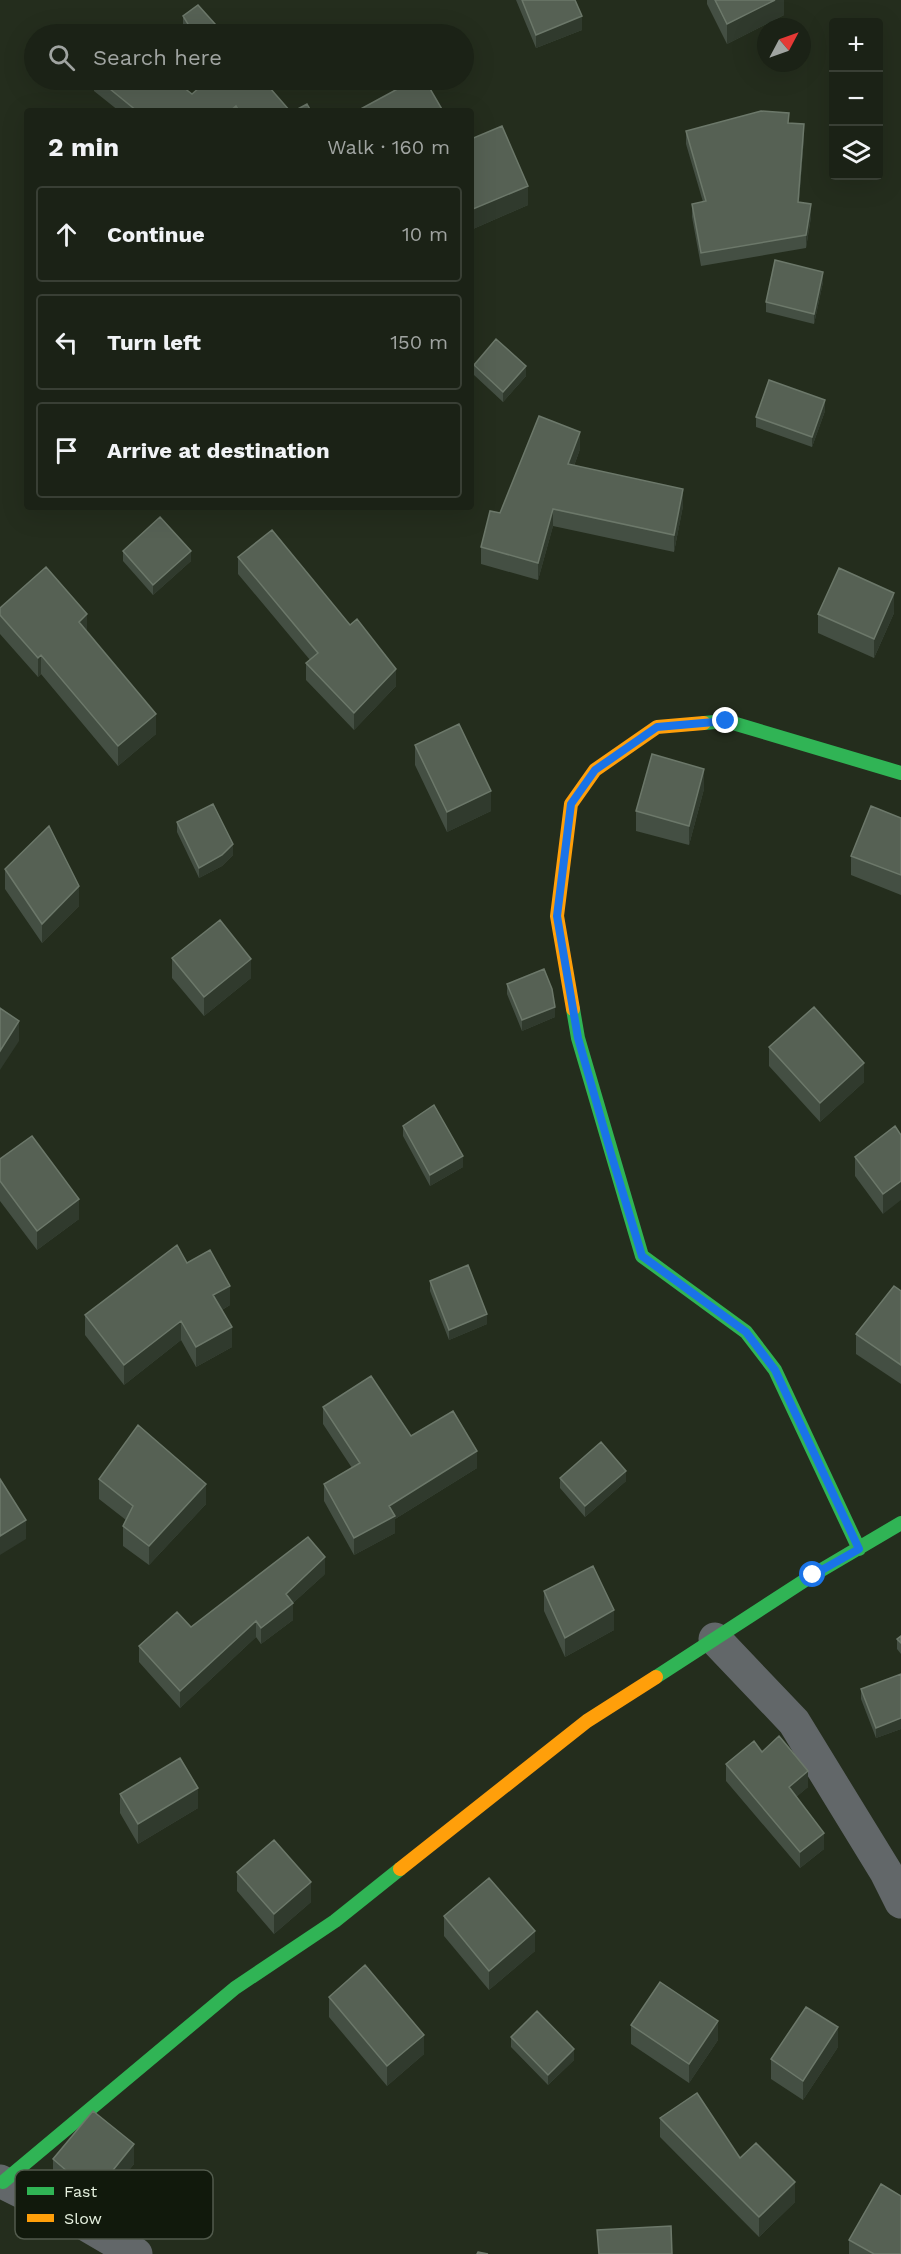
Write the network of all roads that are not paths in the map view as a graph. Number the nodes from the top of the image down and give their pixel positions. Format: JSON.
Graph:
{"nodes":[{"id":1,"x":901,"y":773,"type":"edge"},
{"id":2,"x":901,"y":1523,"type":"edge"},
{"id":3,"x":859,"y":1549,"type":"junction"},
{"id":4,"x":715,"y":1639,"type":"junction"},
{"id":5,"x":901,"y":1902,"type":"edge"},
{"id":6,"x":1,"y":2181,"type":"edge"},
{"id":7,"x":15,"y":2188,"type":"edge"},
{"id":8,"x":110,"y":2239,"type":"edge"},
{"id":9,"x":136,"y":2254,"type":"edge"}],
"edges":[{"from":1,"to":3,"type":"street"},
{"from":2,"to":3,"type":"street"},
{"from":3,"to":4,"type":"street"},
{"from":4,"to":5,"type":"street"},
{"from":4,"to":6,"type":"street"},
{"from":6,"to":7,"type":"street"},
{"from":8,"to":9,"type":"street"}]}
